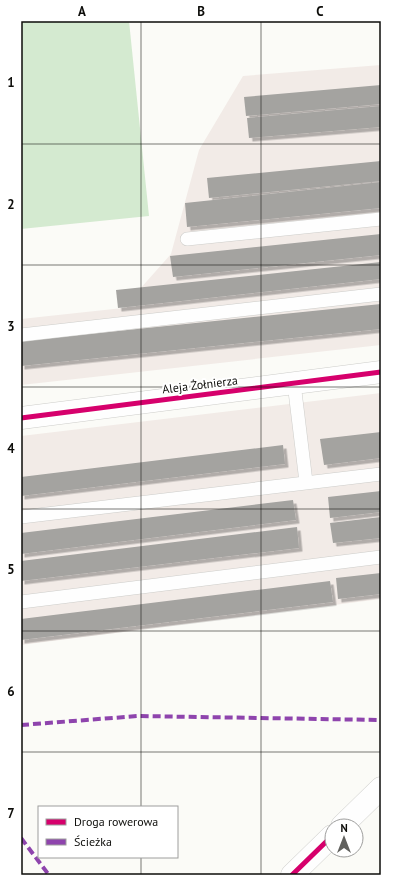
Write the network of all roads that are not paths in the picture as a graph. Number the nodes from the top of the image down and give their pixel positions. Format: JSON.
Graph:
{"nodes":[{"id":1,"x":381,"y":220,"type":"edge"},
{"id":2,"x":186,"y":239,"type":"dead end"},
{"id":3,"x":381,"y":294,"type":"edge"},
{"id":4,"x":21,"y":335,"type":"edge"},
{"id":5,"x":381,"y":372,"type":"edge"},
{"id":6,"x":294,"y":383,"type":"junction"},
{"id":7,"x":21,"y":418,"type":"edge"},
{"id":8,"x":381,"y":474,"type":"edge"},
{"id":9,"x":306,"y":482,"type":"junction"},
{"id":10,"x":21,"y":517,"type":"edge"},
{"id":11,"x":381,"y":557,"type":"edge"},
{"id":12,"x":21,"y":602,"type":"edge"},
{"id":13,"x":381,"y":788,"type":"edge"},
{"id":14,"x":350,"y":818,"type":"edge"},
{"id":15,"x":324,"y":844,"type":"edge"},
{"id":16,"x":292,"y":875,"type":"edge"}],
"edges":[{"from":1,"to":2,"type":"lane"},
{"from":3,"to":4,"type":"lane"},
{"from":5,"to":6,"type":"street","name":"Aleja Żołnierza"},
{"from":6,"to":7,"type":"street","name":"Aleja Żołnierza"},
{"from":6,"to":9,"type":"lane"},
{"from":8,"to":9,"type":"lane"},
{"from":9,"to":10,"type":"lane"},
{"from":11,"to":12,"type":"lane"},
{"from":13,"to":14,"type":"street"},
{"from":15,"to":16,"type":"street"}]}
